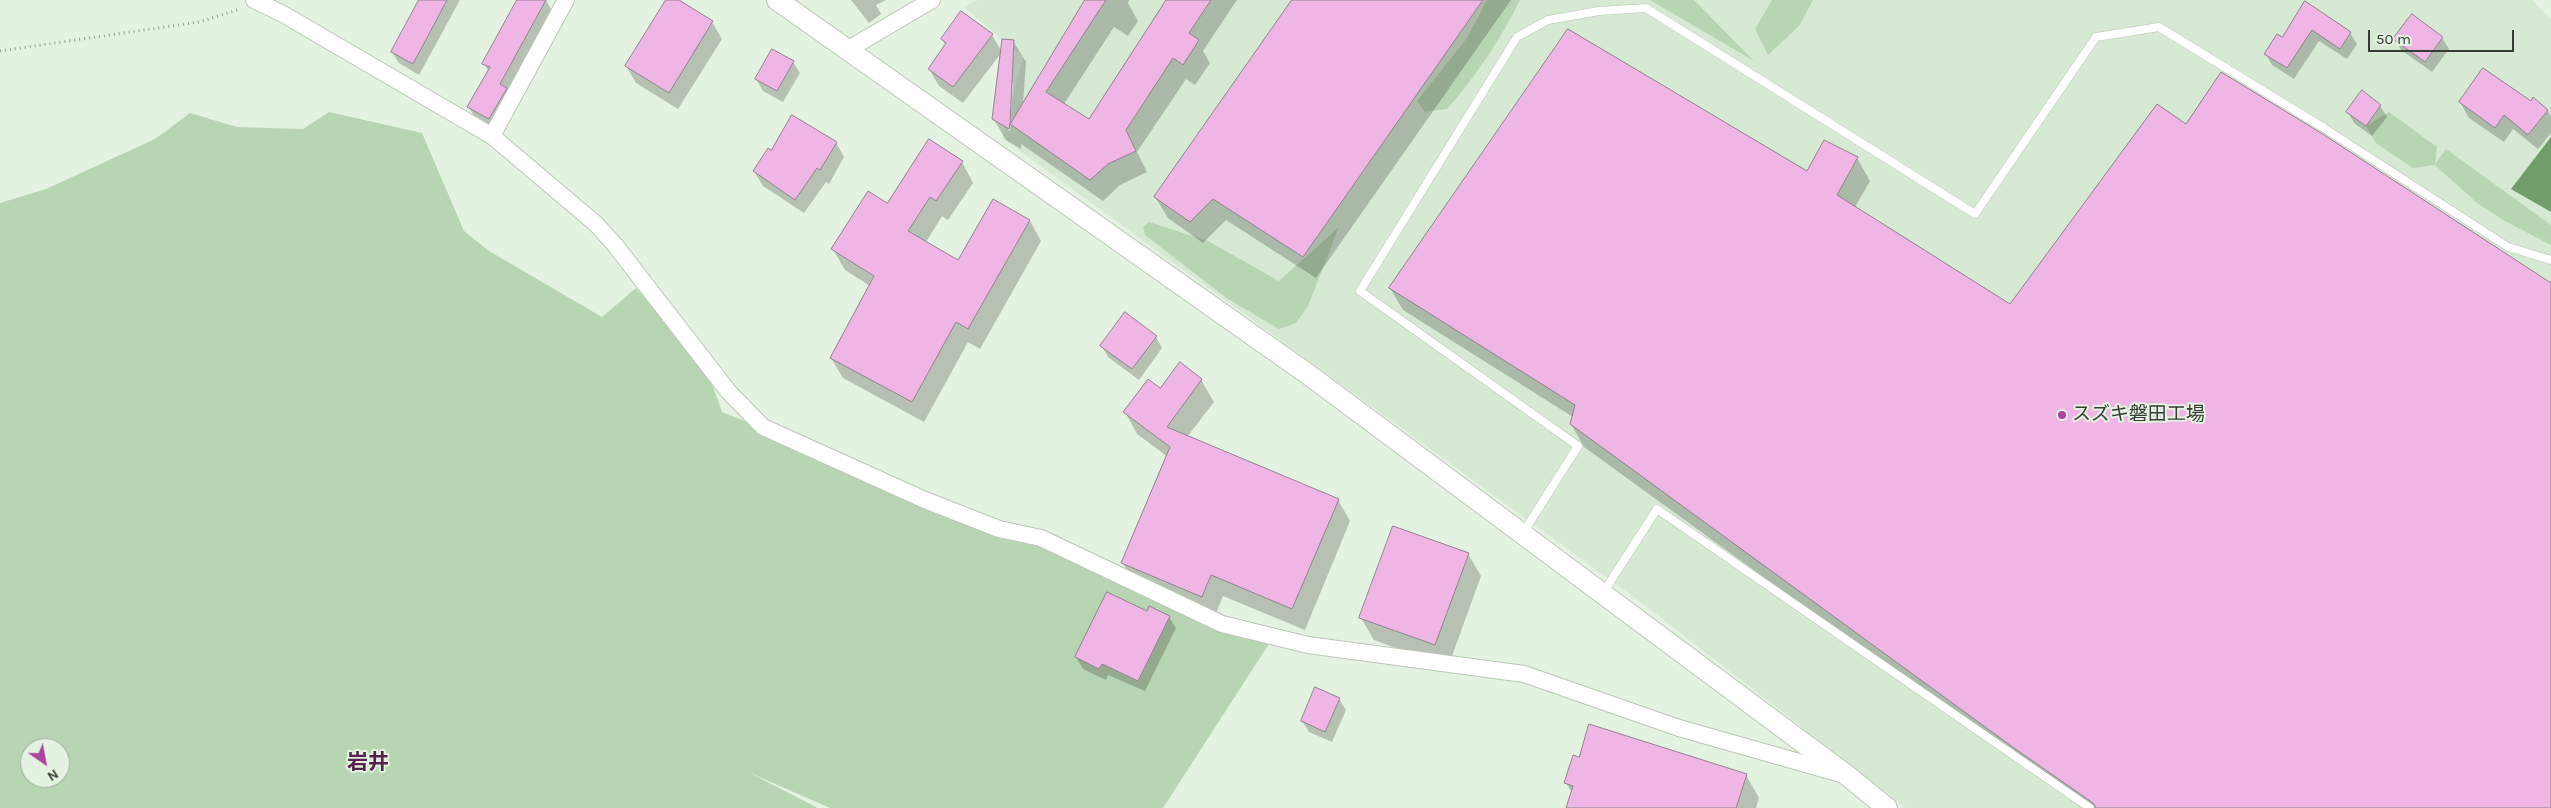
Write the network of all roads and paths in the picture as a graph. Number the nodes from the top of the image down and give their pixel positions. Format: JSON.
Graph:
{"nodes":[{"id":1,"x":566,"y":0,"type":"edge"},
{"id":2,"x":777,"y":0,"type":"edge"},
{"id":3,"x":932,"y":0,"type":"edge"},
{"id":4,"x":257,"y":1,"type":"edge"},
{"id":5,"x":847,"y":50,"type":"junction"},
{"id":6,"x":0,"y":51,"type":"edge"},
{"id":7,"x":492,"y":136,"type":"junction"},
{"id":8,"x":2551,"y":260,"type":"edge"},
{"id":9,"x":1522,"y":534,"type":"junction"},
{"id":10,"x":1602,"y":595,"type":"junction"},
{"id":11,"x":1850,"y":777,"type":"junction"},
{"id":12,"x":1887,"y":808,"type":"edge"},
{"id":13,"x":2090,"y":808,"type":"edge"}],
"edges":[{"from":1,"to":7,"type":"street"},
{"from":2,"to":5,"type":"street"},
{"from":3,"to":5,"type":"street"},
{"from":4,"to":6,"type":"path"},
{"from":4,"to":7,"type":"street"},
{"from":5,"to":9,"type":"street"},
{"from":7,"to":11,"type":"street"},
{"from":8,"to":9,"type":"lane"},
{"from":9,"to":10,"type":"street"},
{"from":10,"to":11,"type":"street"},
{"from":10,"to":13,"type":"lane"},
{"from":11,"to":12,"type":"street"}]}
